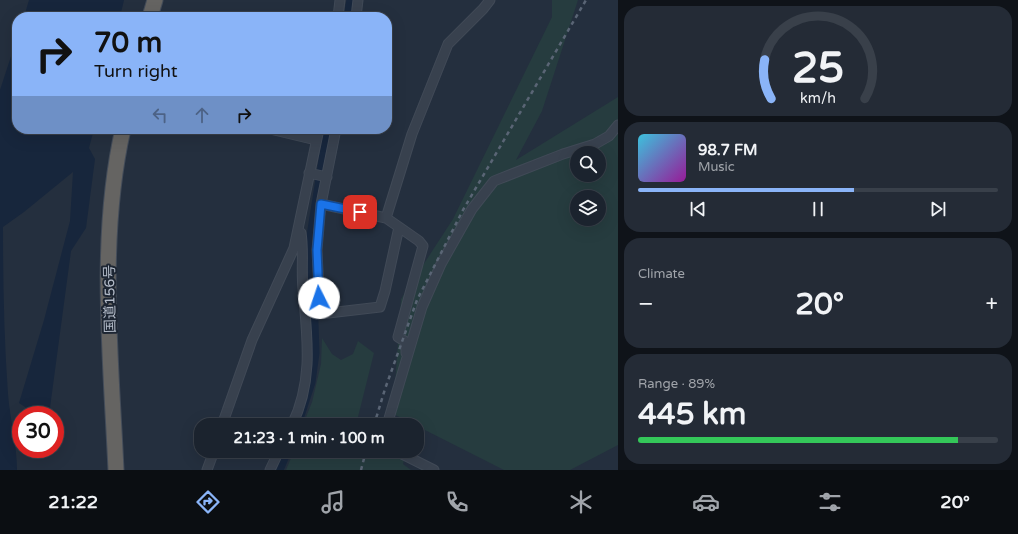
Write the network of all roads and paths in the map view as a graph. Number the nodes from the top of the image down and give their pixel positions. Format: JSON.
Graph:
{"nodes":[{"id":1,"x":155,"y":0,"type":"edge"},
{"id":2,"x":340,"y":0,"type":"edge"},
{"id":3,"x":358,"y":0,"type":"edge"},
{"id":4,"x":490,"y":0,"type":"edge"},
{"id":5,"x":151,"y":12,"type":"edge"},
{"id":6,"x":339,"y":12,"type":"edge"},
{"id":7,"x":357,"y":12,"type":"edge"},
{"id":8,"x":618,"y":125,"type":"edge"},
{"id":9,"x":122,"y":134,"type":"edge"},
{"id":10,"x":291,"y":134,"type":"edge"},
{"id":11,"x":318,"y":134,"type":"edge"},
{"id":12,"x":334,"y":134,"type":"edge"},
{"id":13,"x":316,"y":140,"type":"junction"},
{"id":14,"x":319,"y":175,"type":"junction"},
{"id":15,"x":321,"y":204,"type":"junction"},
{"id":16,"x":386,"y":218,"type":"junction"},
{"id":17,"x":399,"y":227,"type":"junction"},
{"id":18,"x":300,"y":228,"type":"junction"},
{"id":19,"x":406,"y":361,"type":"junction"},
{"id":20,"x":224,"y":418,"type":"edge"},
{"id":21,"x":294,"y":418,"type":"edge"},
{"id":22,"x":389,"y":418,"type":"edge"},
{"id":23,"x":211,"y":458,"type":"edge"},
{"id":24,"x":276,"y":458,"type":"edge"},
{"id":25,"x":410,"y":458,"type":"edge"},
{"id":26,"x":116,"y":470,"type":"edge"},
{"id":27,"x":207,"y":470,"type":"edge"},
{"id":28,"x":270,"y":470,"type":"edge"},
{"id":29,"x":434,"y":470,"type":"edge"}],
"edges":[{"from":1,"to":5,"type":"highway"},
{"from":2,"to":6,"type":"street"},
{"from":3,"to":7,"type":"street"},
{"from":4,"to":16,"type":"street"},
{"from":8,"to":19,"type":"street"},
{"from":9,"to":26,"type":"highway","name":"国道156号"},
{"from":10,"to":13,"type":"street"},
{"from":11,"to":13,"type":"street"},
{"from":12,"to":14,"type":"street"},
{"from":13,"to":14,"type":"street"},
{"from":14,"to":15,"type":"street"},
{"from":14,"to":18,"type":"street"},
{"from":15,"to":16,"type":"street"},
{"from":15,"to":17,"type":"street"},
{"from":16,"to":17,"type":"street"},
{"from":17,"to":19,"type":"street"},
{"from":18,"to":20,"type":"street"},
{"from":18,"to":21,"type":"street"},
{"from":19,"to":22,"type":"street"},
{"from":23,"to":27,"type":"street"},
{"from":24,"to":28,"type":"street"},
{"from":25,"to":29,"type":"street"}]}
